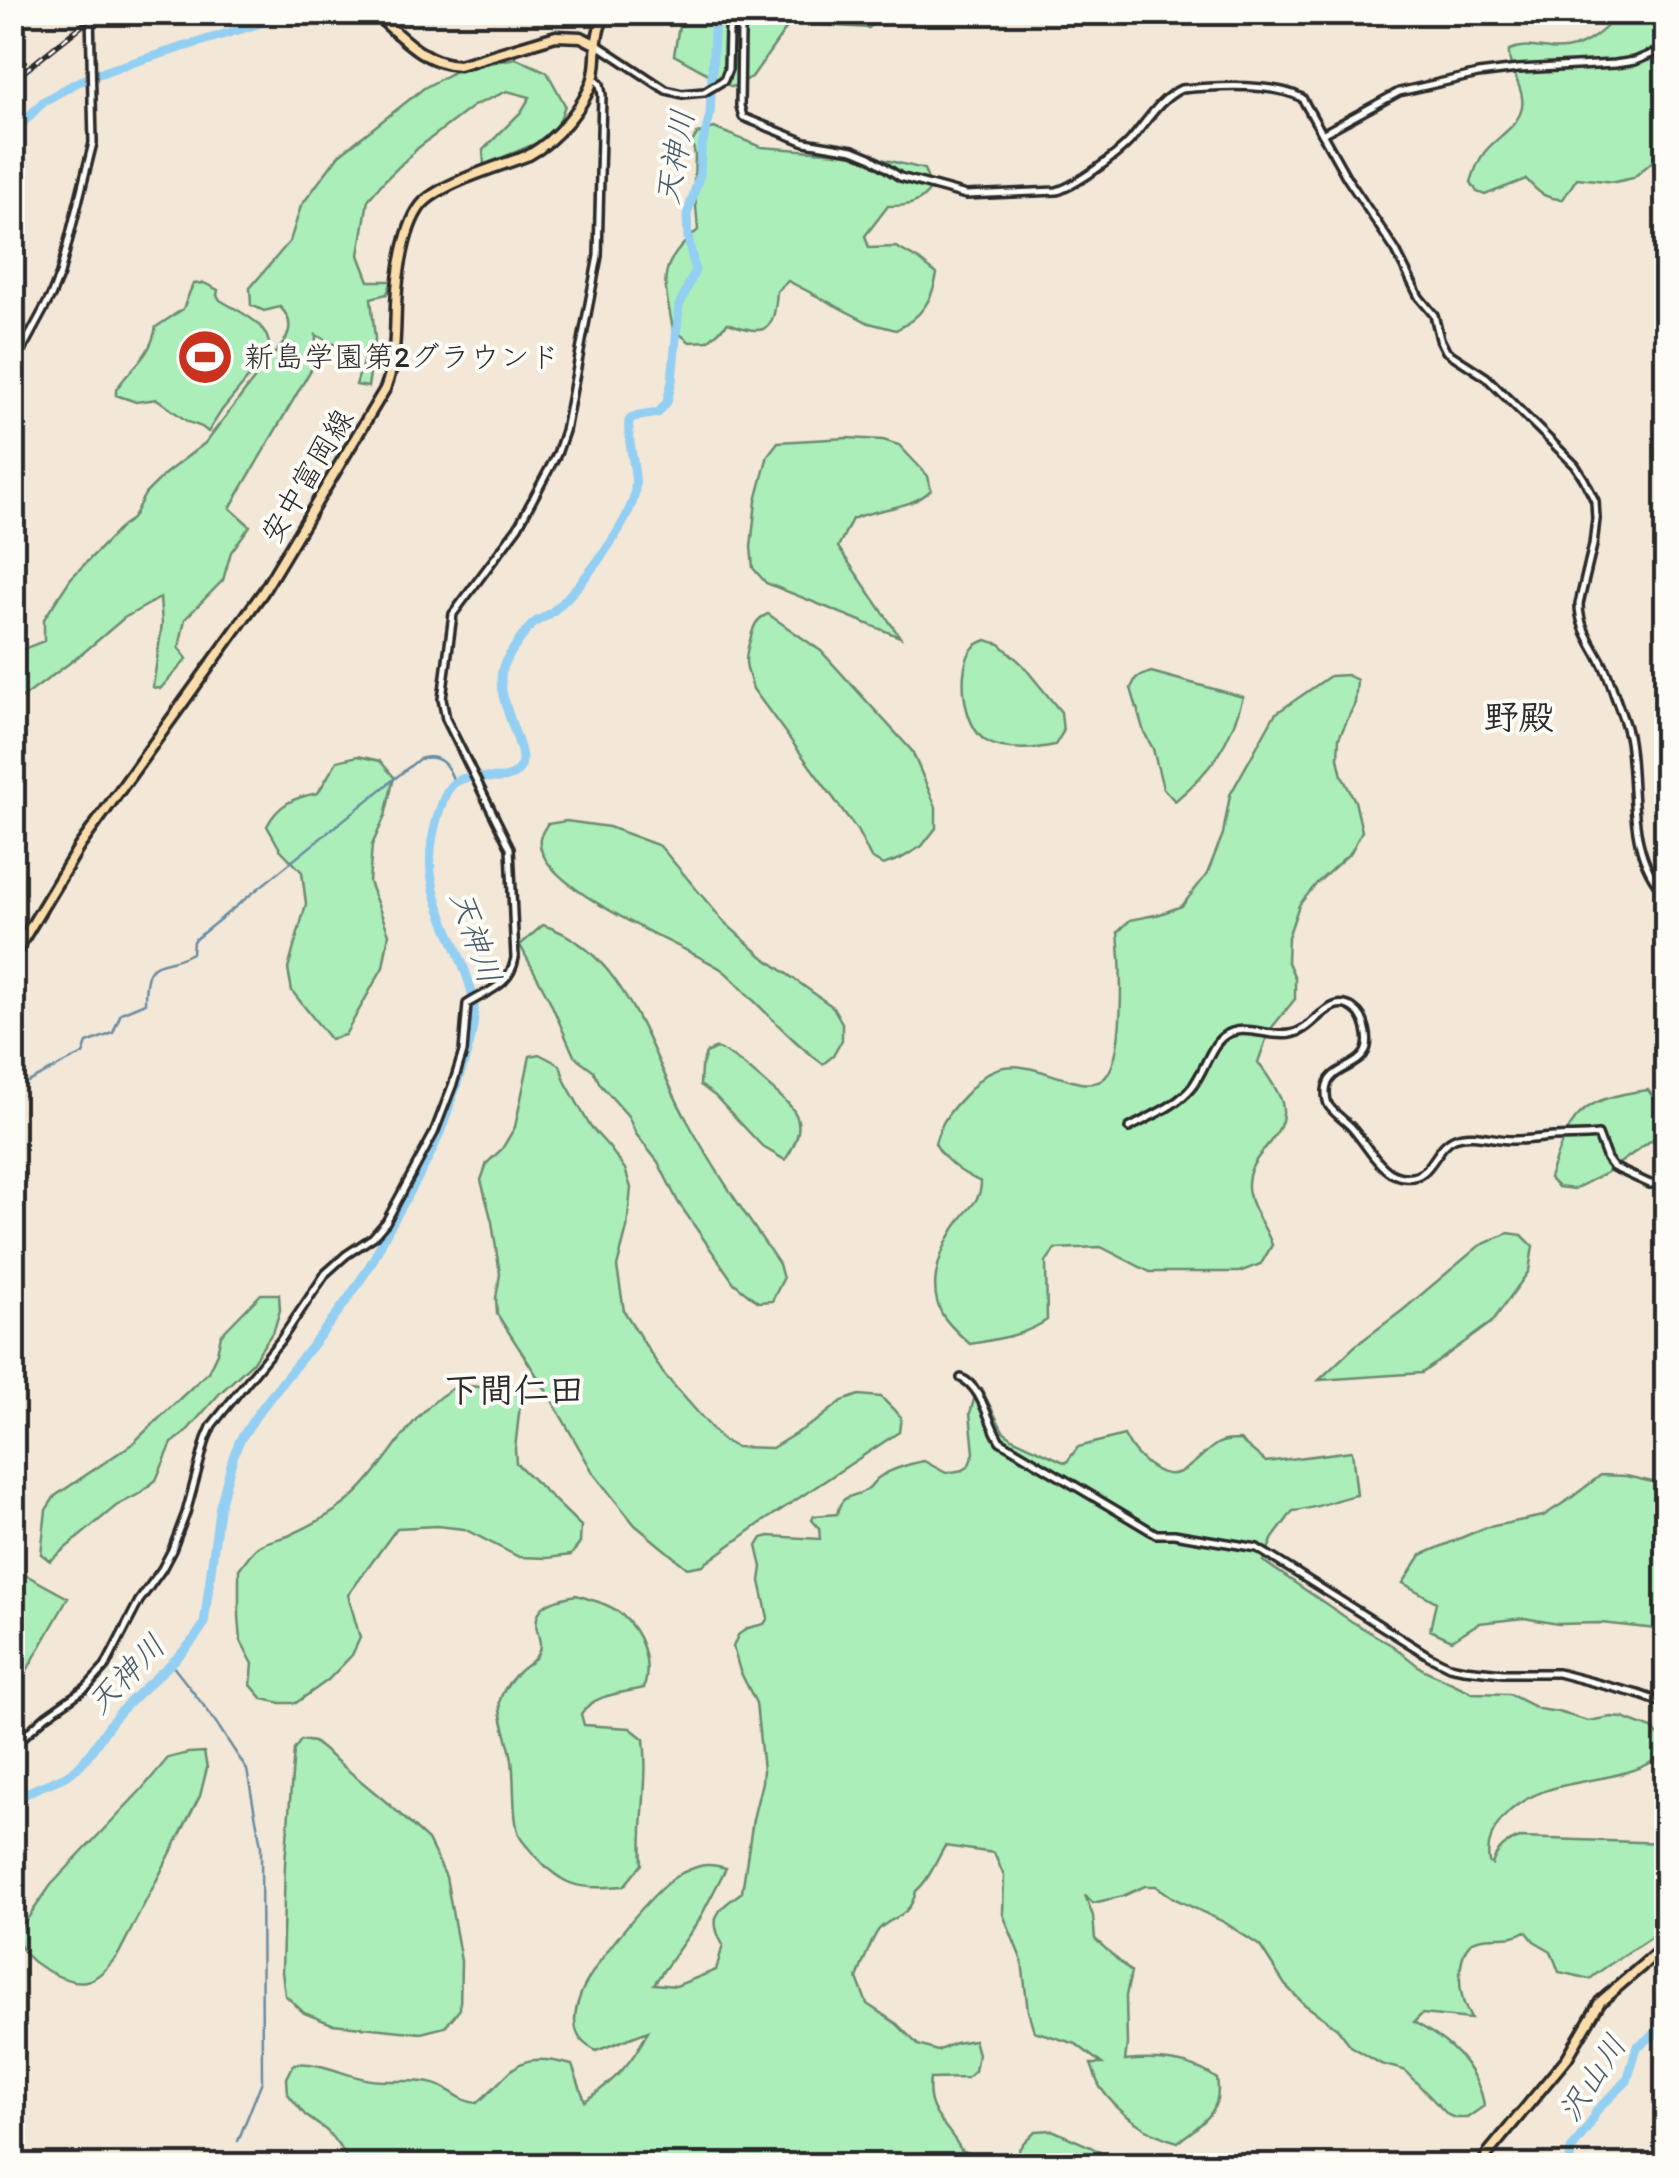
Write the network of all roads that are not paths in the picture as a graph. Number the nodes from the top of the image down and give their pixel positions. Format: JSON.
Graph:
{"nodes":[{"id":1,"x":90,"y":12,"type":"edge"},
{"id":2,"x":373,"y":12,"type":"edge"},
{"id":3,"x":606,"y":12,"type":"edge"},
{"id":4,"x":733,"y":12,"type":"edge"},
{"id":5,"x":750,"y":12,"type":"edge"},
{"id":6,"x":595,"y":44,"type":"junction"},
{"id":7,"x":1666,"y":48,"type":"edge"},
{"id":8,"x":593,"y":78,"type":"junction"},
{"id":9,"x":1322,"y":134,"type":"junction"},
{"id":10,"x":12,"y":368,"type":"edge"},
{"id":11,"x":1666,"y":894,"type":"edge"},
{"id":12,"x":12,"y":958,"type":"edge"},
{"id":13,"x":1129,"y":1128,"type":"dead end"},
{"id":14,"x":1666,"y":1183,"type":"edge"},
{"id":15,"x":961,"y":1378,"type":"dead end"},
{"id":16,"x":1666,"y":1704,"type":"edge"},
{"id":17,"x":12,"y":1747,"type":"edge"},
{"id":18,"x":1666,"y":1945,"type":"edge"},
{"id":19,"x":1481,"y":2166,"type":"edge"}],
"edges":[{"from":1,"to":10,"type":"street"},
{"from":2,"to":6,"type":"main road"},
{"from":3,"to":6,"type":"main road","name":"安中富岡線"},
{"from":4,"to":6,"type":"street"},
{"from":5,"to":9,"type":"street"},
{"from":6,"to":8,"type":"main road","name":"安中富岡線"},
{"from":7,"to":9,"type":"street"},
{"from":8,"to":12,"type":"main road","name":"安中富岡線"},
{"from":8,"to":17,"type":"street"},
{"from":9,"to":11,"type":"street"},
{"from":13,"to":14,"type":"street"},
{"from":15,"to":16,"type":"street"},
{"from":18,"to":19,"type":"main road"}]}
